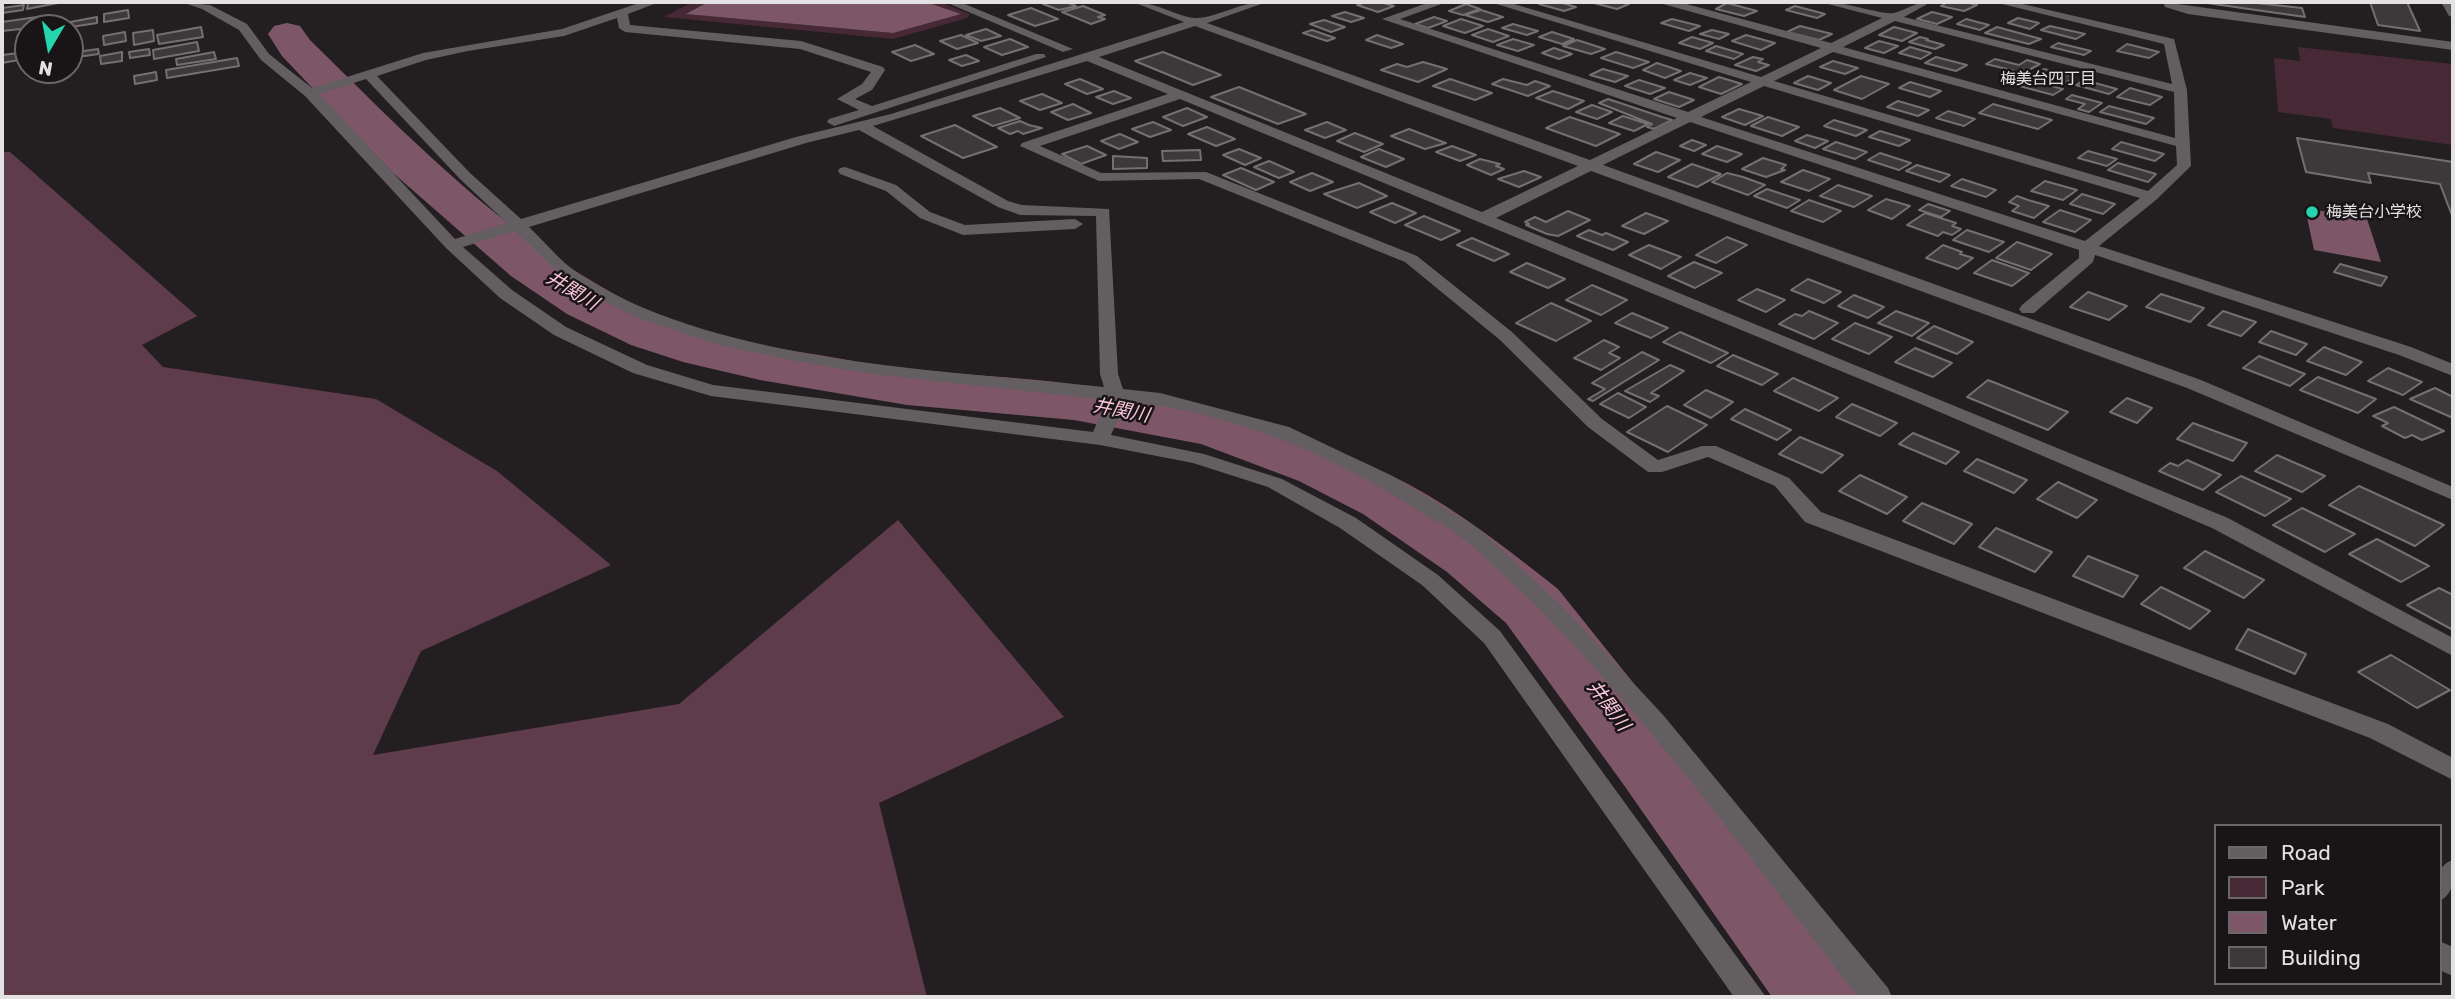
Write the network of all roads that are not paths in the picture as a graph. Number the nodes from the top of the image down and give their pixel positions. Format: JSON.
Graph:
{"nodes":[{"id":1,"x":187,"y":2,"type":"edge"},
{"id":2,"x":653,"y":2,"type":"edge"},
{"id":3,"x":951,"y":2,"type":"edge"},
{"id":4,"x":1139,"y":2,"type":"edge"},
{"id":5,"x":1220,"y":2,"type":"edge"},
{"id":6,"x":1261,"y":2,"type":"edge"},
{"id":7,"x":1441,"y":2,"type":"edge"},
{"id":8,"x":1496,"y":2,"type":"edge"},
{"id":9,"x":1667,"y":2,"type":"edge"},
{"id":10,"x":1832,"y":2,"type":"edge"},
{"id":11,"x":1925,"y":2,"type":"edge"},
{"id":12,"x":2000,"y":2,"type":"edge"},
{"id":13,"x":2169,"y":2,"type":"edge"},
{"id":14,"x":2446,"y":2,"type":"edge"},
{"id":15,"x":622,"y":13,"type":"junction"},
{"id":16,"x":2453,"y":14,"type":"edge"},
{"id":17,"x":1893,"y":17,"type":"junction"},
{"id":18,"x":1186,"y":19,"type":"junction"},
{"id":19,"x":2453,"y":46,"type":"edge"},
{"id":20,"x":1830,"y":48,"type":"junction"},
{"id":21,"x":1068,"y":49,"type":"junction"},
{"id":22,"x":1089,"y":57,"type":"junction"},
{"id":23,"x":369,"y":75,"type":"junction"},
{"id":24,"x":1762,"y":81,"type":"junction"},
{"id":25,"x":2180,"y":90,"type":"junction"},
{"id":26,"x":310,"y":93,"type":"junction"},
{"id":27,"x":1178,"y":95,"type":"junction"},
{"id":28,"x":869,"y":109,"type":"junction"},
{"id":29,"x":1687,"y":118,"type":"junction"},
{"id":30,"x":864,"y":127,"type":"junction"},
{"id":31,"x":801,"y":139,"type":"junction"},
{"id":32,"x":2183,"y":144,"type":"junction"},
{"id":33,"x":1592,"y":164,"type":"junction"},
{"id":34,"x":845,"y":171,"type":"dead end"},
{"id":35,"x":2151,"y":197,"type":"junction"},
{"id":36,"x":1483,"y":218,"type":"junction"},
{"id":37,"x":1105,"y":222,"type":"junction"},
{"id":38,"x":519,"y":226,"type":"junction"},
{"id":39,"x":452,"y":246,"type":"junction"},
{"id":40,"x":2087,"y":247,"type":"junction"},
{"id":41,"x":2028,"y":309,"type":"dead end"},
{"id":42,"x":2453,"y":371,"type":"edge"},
{"id":43,"x":1117,"y":396,"type":"junction"},
{"id":44,"x":1105,"y":430,"type":"junction"},
{"id":45,"x":2453,"y":494,"type":"edge"},
{"id":46,"x":2453,"y":648,"type":"edge"},
{"id":47,"x":2453,"y":770,"type":"edge"},
{"id":48,"x":2453,"y":871,"type":"edge"},
{"id":49,"x":2441,"y":886,"type":"edge"},
{"id":50,"x":1751,"y":997,"type":"edge"},
{"id":51,"x":1877,"y":997,"type":"edge"}],
"edges":[{"from":1,"to":26,"type":"street"},
{"from":2,"to":15,"type":"street"},
{"from":3,"to":21,"type":"street"},
{"from":4,"to":18,"type":"street"},
{"from":5,"to":18,"type":"street"},
{"from":6,"to":18,"type":"street"},
{"from":7,"to":29,"type":"street"},
{"from":8,"to":24,"type":"street"},
{"from":9,"to":20,"type":"street"},
{"from":10,"to":17,"type":"street"},
{"from":11,"to":17,"type":"street"},
{"from":12,"to":25,"type":"street"},
{"from":13,"to":19,"type":"street"},
{"from":14,"to":16,"type":"street"},
{"from":15,"to":23,"type":"street"},
{"from":15,"to":28,"type":"street"},
{"from":17,"to":20,"type":"street"},
{"from":17,"to":25,"type":"street"},
{"from":18,"to":21,"type":"street"},
{"from":18,"to":22,"type":"street"},
{"from":18,"to":33,"type":"street"},
{"from":20,"to":24,"type":"street"},
{"from":20,"to":32,"type":"street"},
{"from":21,"to":28,"type":"street"},
{"from":22,"to":27,"type":"street"},
{"from":22,"to":30,"type":"street"},
{"from":23,"to":26,"type":"street"},
{"from":23,"to":38,"type":"street"},
{"from":24,"to":29,"type":"street"},
{"from":24,"to":35,"type":"street"},
{"from":25,"to":32,"type":"street"},
{"from":26,"to":39,"type":"street"},
{"from":27,"to":36,"type":"street"},
{"from":27,"to":47,"type":"street"},
{"from":28,"to":31,"type":"street"},
{"from":29,"to":33,"type":"street"},
{"from":29,"to":40,"type":"street"},
{"from":30,"to":31,"type":"street"},
{"from":30,"to":37,"type":"street"},
{"from":31,"to":38,"type":"street"},
{"from":32,"to":35,"type":"street"},
{"from":33,"to":36,"type":"street"},
{"from":33,"to":45,"type":"street"},
{"from":34,"to":37,"type":"street"},
{"from":35,"to":40,"type":"street"},
{"from":36,"to":46,"type":"street"},
{"from":37,"to":43,"type":"street"},
{"from":38,"to":39,"type":"street"},
{"from":38,"to":43,"type":"street"},
{"from":39,"to":44,"type":"street"},
{"from":40,"to":41,"type":"street"},
{"from":40,"to":42,"type":"street"},
{"from":43,"to":44,"type":"street"},
{"from":43,"to":51,"type":"street"},
{"from":44,"to":50,"type":"street"},
{"from":48,"to":49,"type":"street"}]}
